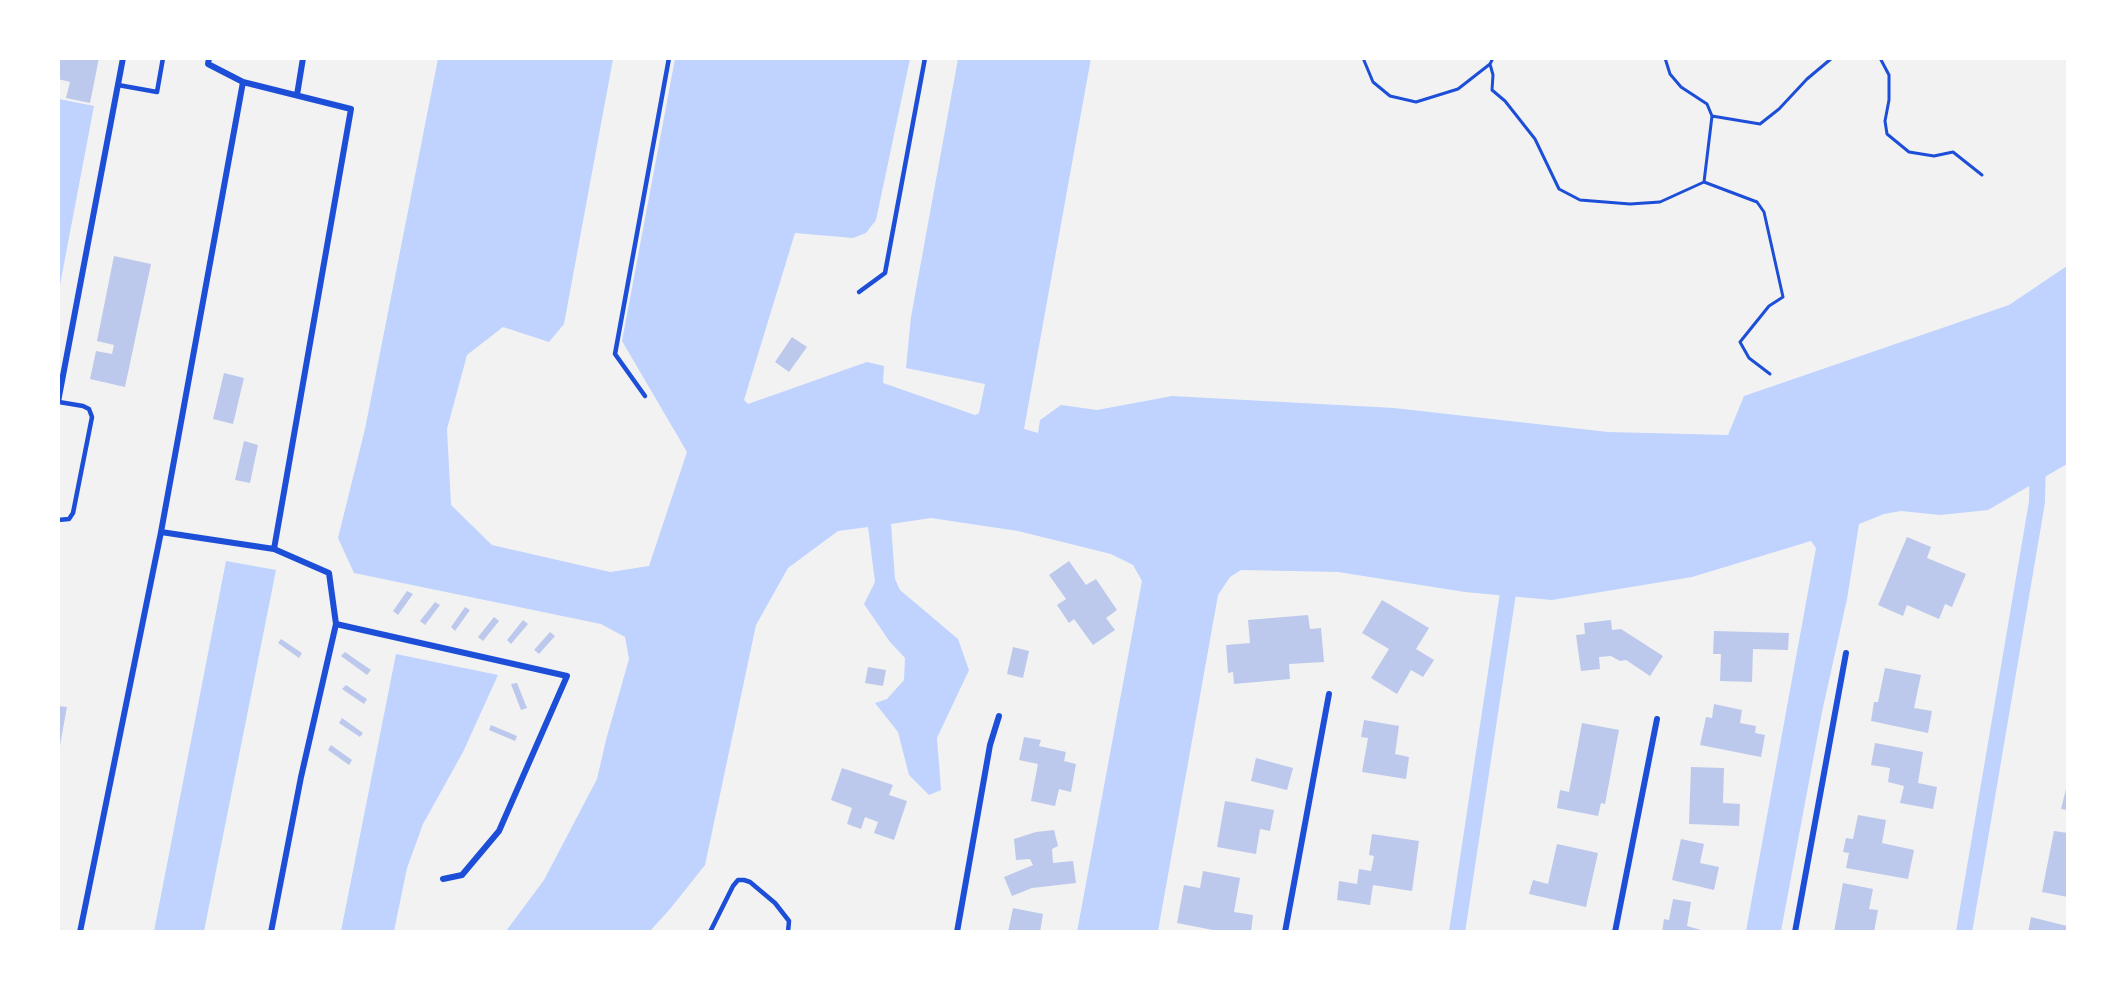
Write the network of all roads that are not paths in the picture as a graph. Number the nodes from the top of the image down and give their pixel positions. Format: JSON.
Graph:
{"nodes":[{"id":1,"x":123,"y":58,"type":"edge"},
{"id":2,"x":163,"y":58,"type":"edge"},
{"id":3,"x":303,"y":58,"type":"edge"},
{"id":4,"x":669,"y":58,"type":"edge"},
{"id":5,"x":925,"y":58,"type":"edge"},
{"id":6,"x":209,"y":61,"type":"edge"},
{"id":7,"x":243,"y":82,"type":"junction"},
{"id":8,"x":118,"y":85,"type":"junction"},
{"id":9,"x":297,"y":95,"type":"junction"},
{"id":10,"x":860,"y":292,"type":"dead end"},
{"id":11,"x":645,"y":396,"type":"dead end"},
{"id":12,"x":58,"y":402,"type":"edge"},
{"id":13,"x":58,"y":520,"type":"edge"},
{"id":14,"x":161,"y":532,"type":"junction"},
{"id":15,"x":274,"y":549,"type":"junction"},
{"id":16,"x":336,"y":624,"type":"junction"},
{"id":17,"x":1846,"y":653,"type":"dead end"},
{"id":18,"x":1329,"y":694,"type":"dead end"},
{"id":19,"x":999,"y":716,"type":"dead end"},
{"id":20,"x":1657,"y":719,"type":"dead end"},
{"id":21,"x":443,"y":879,"type":"dead end"},
{"id":22,"x":80,"y":932,"type":"edge"},
{"id":23,"x":271,"y":932,"type":"edge"},
{"id":24,"x":710,"y":932,"type":"edge"},
{"id":25,"x":788,"y":932,"type":"edge"},
{"id":26,"x":957,"y":932,"type":"edge"},
{"id":27,"x":1285,"y":932,"type":"edge"},
{"id":28,"x":1615,"y":932,"type":"edge"},
{"id":29,"x":1795,"y":932,"type":"edge"}],
"edges":[{"from":1,"to":8,"type":"street"},
{"from":2,"to":8,"type":"lane"},
{"from":3,"to":9,"type":"street"},
{"from":4,"to":11,"type":"lane"},
{"from":5,"to":10,"type":"lane"},
{"from":6,"to":7,"type":"street"},
{"from":7,"to":9,"type":"street"},
{"from":7,"to":14,"type":"street"},
{"from":8,"to":12,"type":"street"},
{"from":9,"to":15,"type":"street"},
{"from":12,"to":13,"type":"lane"},
{"from":14,"to":15,"type":"street"},
{"from":14,"to":22,"type":"street"},
{"from":15,"to":16,"type":"street"},
{"from":16,"to":21,"type":"street"},
{"from":16,"to":23,"type":"street"},
{"from":17,"to":29,"type":"street"},
{"from":18,"to":27,"type":"street"},
{"from":19,"to":26,"type":"street"},
{"from":20,"to":28,"type":"street"},
{"from":24,"to":25,"type":"lane"}]}
